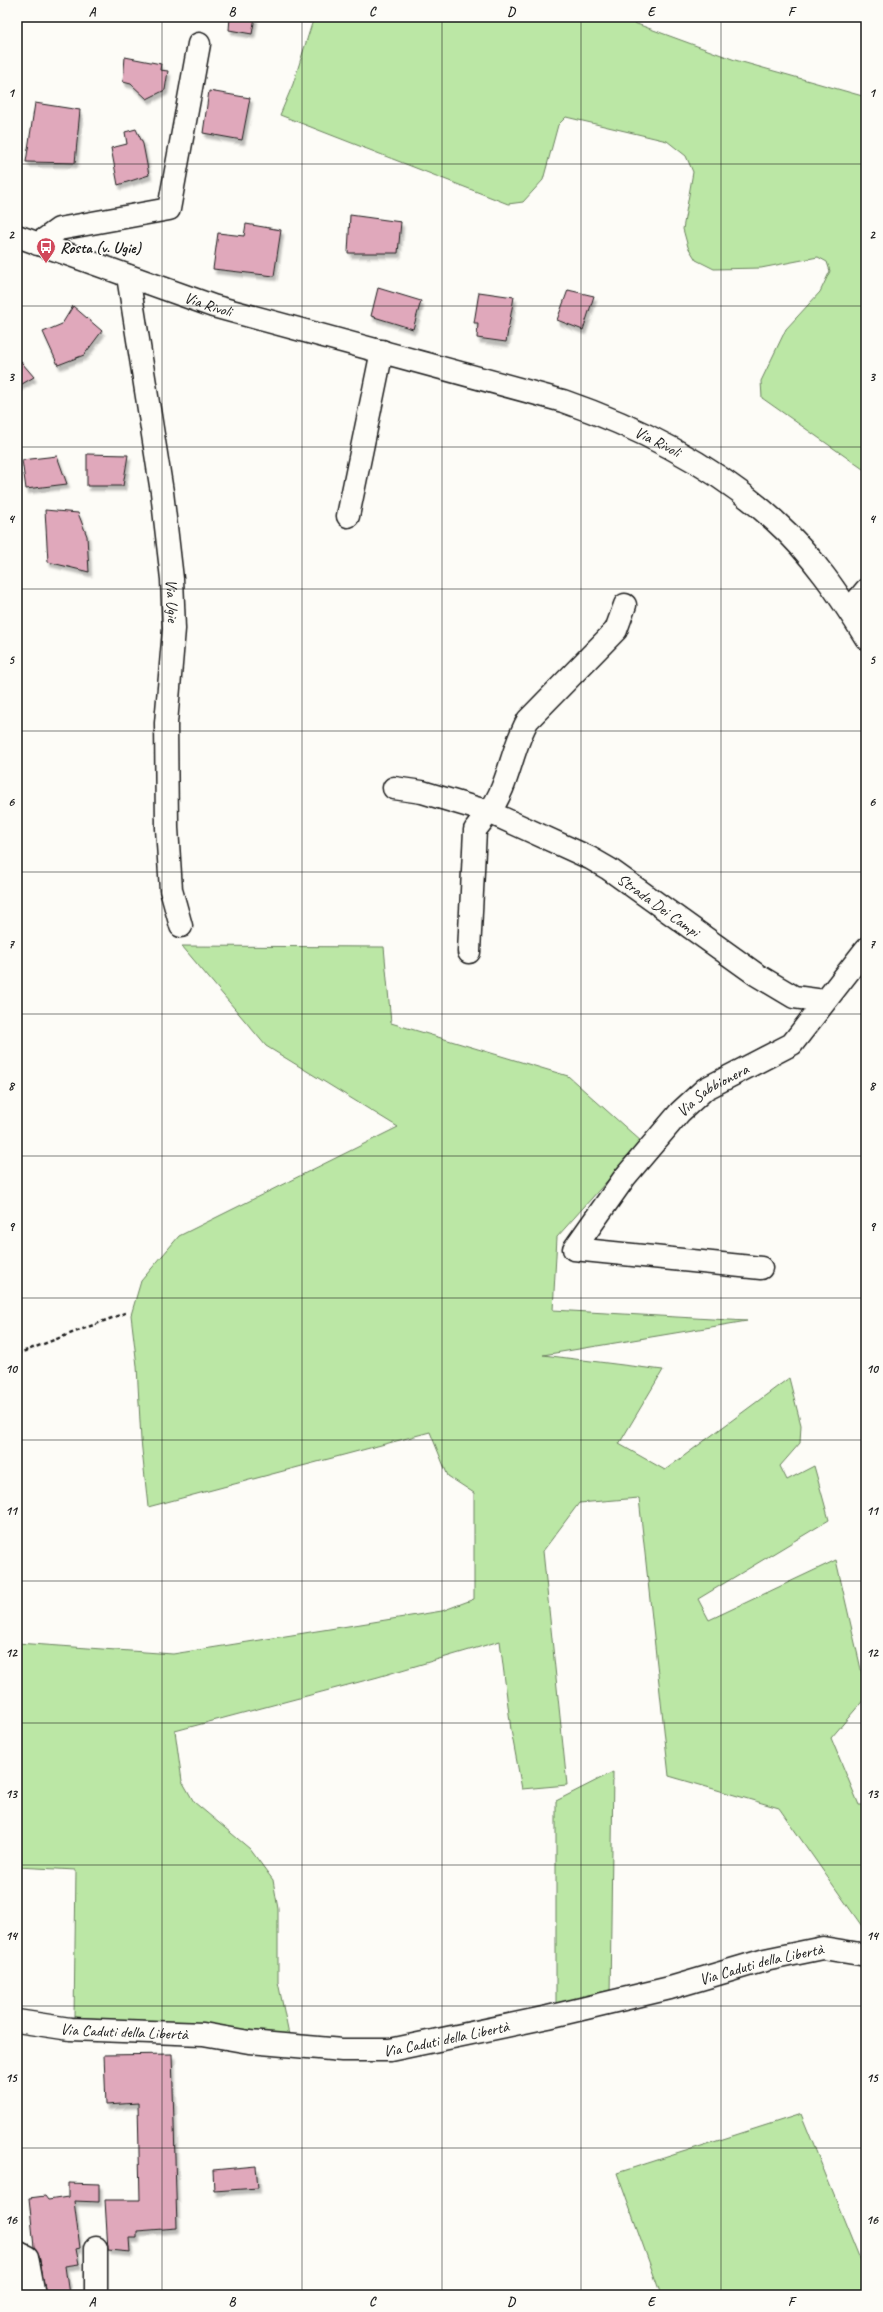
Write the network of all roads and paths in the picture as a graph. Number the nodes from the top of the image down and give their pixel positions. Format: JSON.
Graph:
{"nodes":[{"id":1,"x":199,"y":44,"type":"dead end"},
{"id":2,"x":17,"y":236,"type":"edge"},
{"id":3,"x":38,"y":244,"type":"junction"},
{"id":4,"x":128,"y":276,"type":"junction"},
{"id":5,"x":382,"y":351,"type":"junction"},
{"id":6,"x":348,"y":516,"type":"dead end"},
{"id":7,"x":866,"y":590,"type":"edge"},
{"id":8,"x":625,"y":605,"type":"dead end"},
{"id":9,"x":847,"y":607,"type":"junction"},
{"id":10,"x":866,"y":638,"type":"edge"},
{"id":11,"x":394,"y":788,"type":"dead end"},
{"id":12,"x":488,"y":812,"type":"junction"},
{"id":13,"x":181,"y":926,"type":"dead end"},
{"id":14,"x":866,"y":949,"type":"edge"},
{"id":15,"x":469,"y":952,"type":"dead end"},
{"id":16,"x":824,"y":1001,"type":"junction"},
{"id":17,"x":761,"y":1268,"type":"dead end"},
{"id":18,"x":125,"y":1313,"type":"dead end"},
{"id":19,"x":17,"y":1354,"type":"edge"},
{"id":20,"x":866,"y":1955,"type":"edge"},
{"id":21,"x":17,"y":2021,"type":"edge"},
{"id":22,"x":96,"y":2248,"type":"dead end"},
{"id":23,"x":17,"y":2252,"type":"edge"},
{"id":24,"x":34,"y":2295,"type":"edge"},
{"id":25,"x":96,"y":2295,"type":"edge"}],
"edges":[{"from":1,"to":3,"type":"street"},
{"from":2,"to":3,"type":"street","name":"Via Rivoli"},
{"from":3,"to":4,"type":"street","name":"Via Rivoli"},
{"from":4,"to":5,"type":"street","name":"Via Rivoli"},
{"from":4,"to":13,"type":"street","name":"Via Ugie"},
{"from":5,"to":6,"type":"street"},
{"from":5,"to":9,"type":"street","name":"Via Rivoli"},
{"from":7,"to":9,"type":"street"},
{"from":8,"to":12,"type":"street"},
{"from":9,"to":10,"type":"street","name":"Via Rivoli"},
{"from":11,"to":12,"type":"street","name":"Strada Dei Campi"},
{"from":12,"to":15,"type":"street"},
{"from":12,"to":16,"type":"street","name":"Strada Dei Campi"},
{"from":14,"to":16,"type":"street","name":"Via Sabbionera"},
{"from":16,"to":17,"type":"street","name":"Via Sabbionera"},
{"from":18,"to":19,"type":"path"},
{"from":20,"to":21,"type":"street","name":"Via Caduti della Libertà"},
{"from":22,"to":25,"type":"street"},
{"from":23,"to":24,"type":"street"}]}
